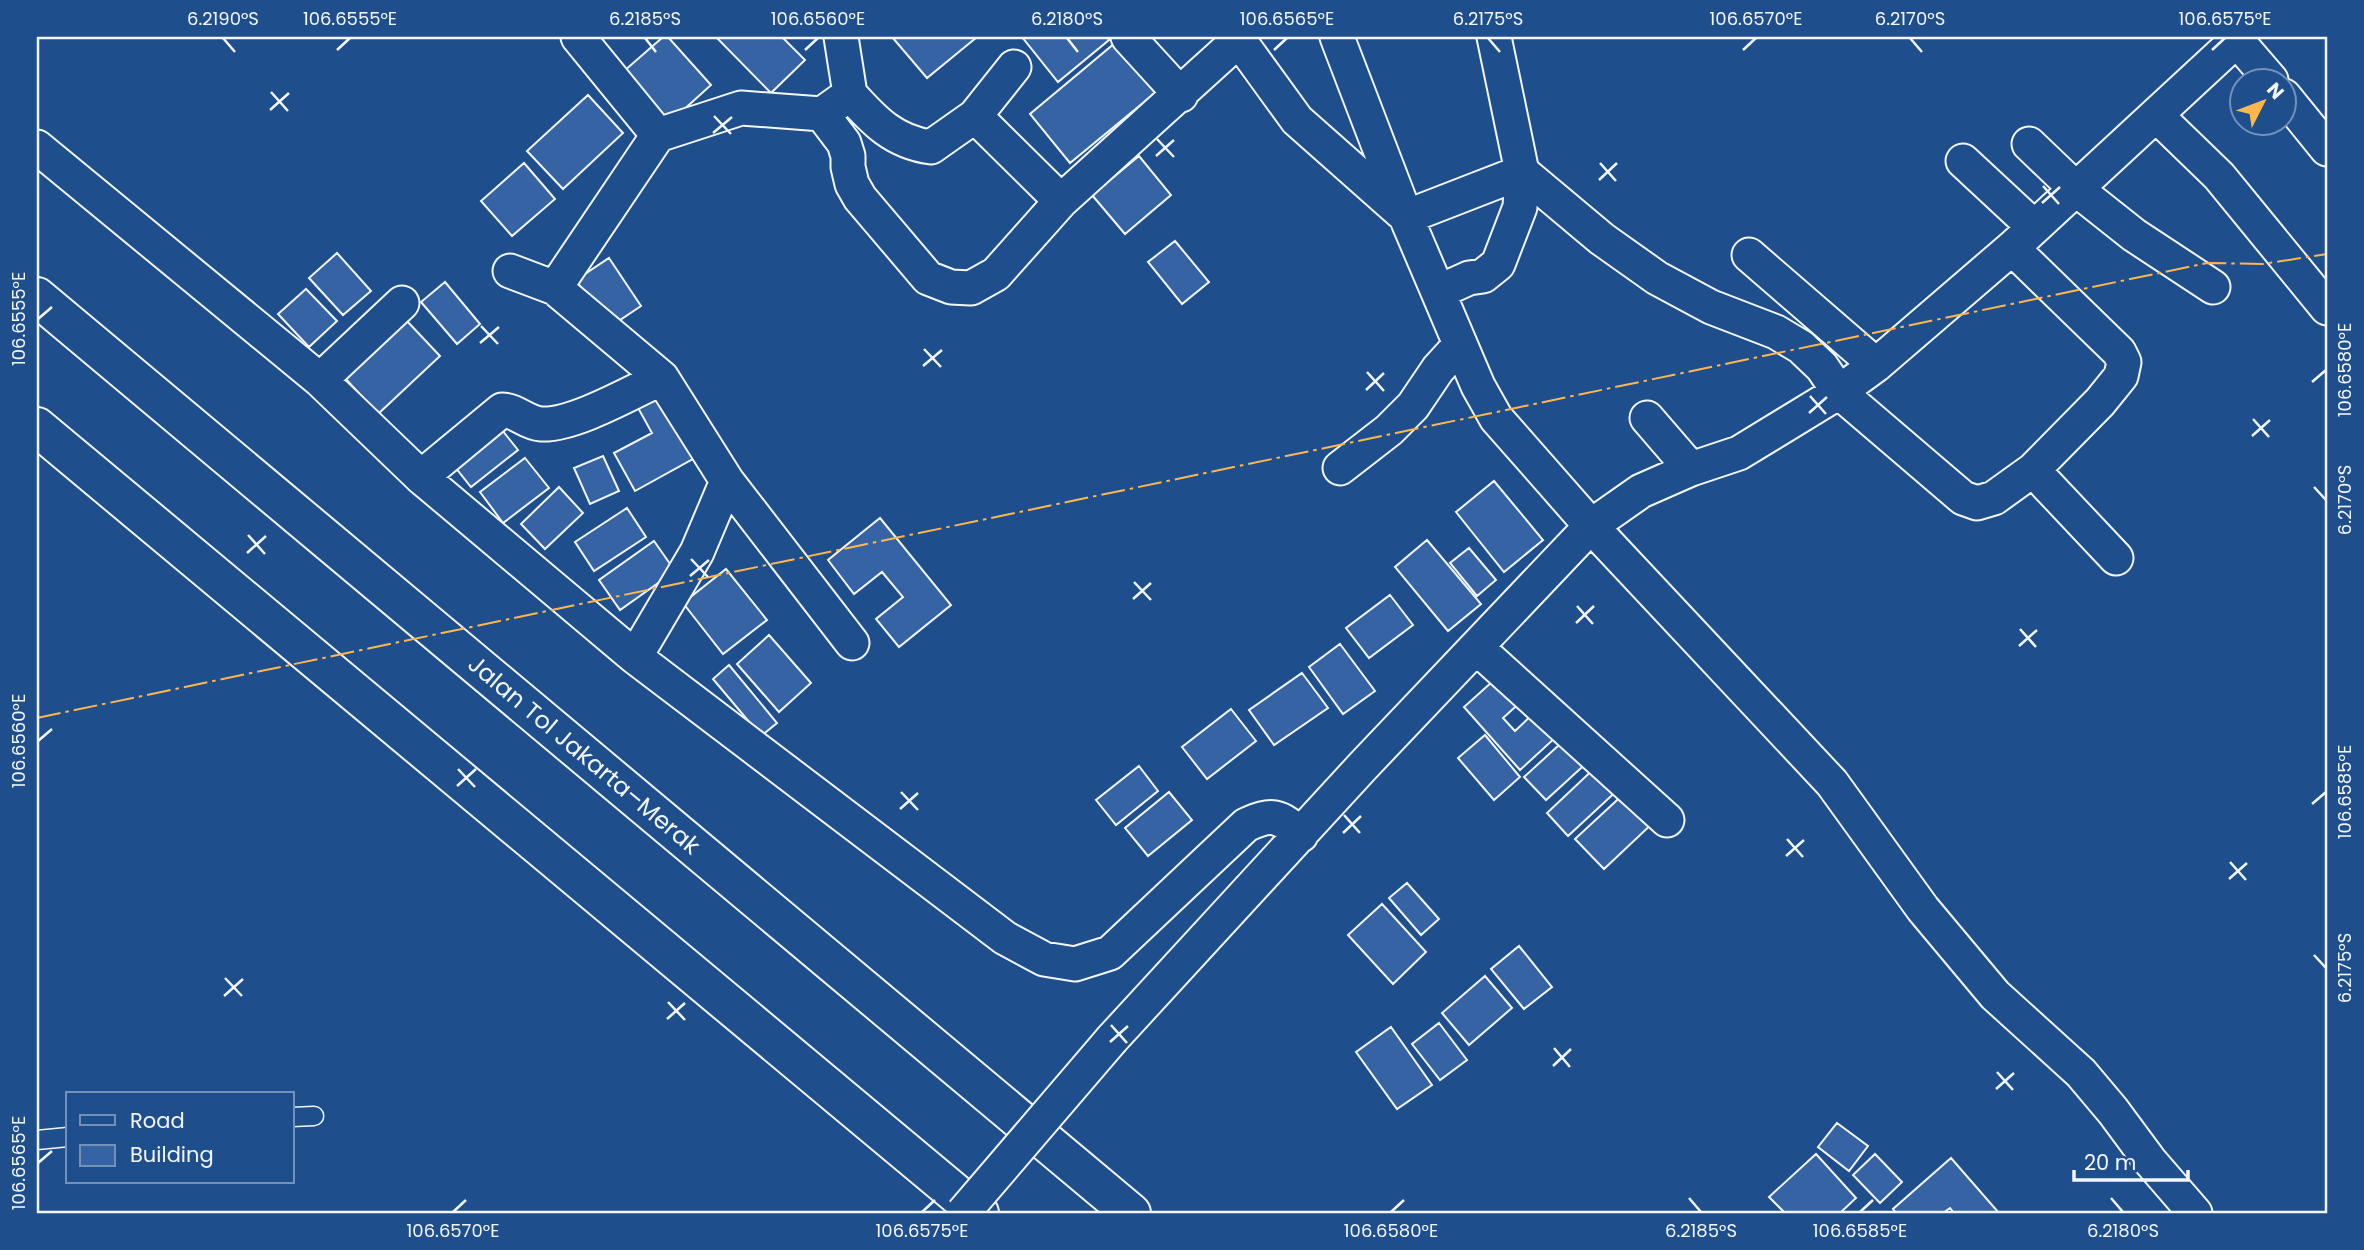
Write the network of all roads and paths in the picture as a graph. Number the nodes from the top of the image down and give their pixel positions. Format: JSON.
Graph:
{"nodes":[{"id":1,"x":578,"y":37,"type":"edge"},
{"id":2,"x":841,"y":37,"type":"edge"},
{"id":3,"x":1128,"y":37,"type":"edge"},
{"id":4,"x":1338,"y":37,"type":"edge"},
{"id":5,"x":1494,"y":37,"type":"edge"},
{"id":6,"x":1241,"y":38,"type":"edge"},
{"id":7,"x":2237,"y":38,"type":"edge"},
{"id":8,"x":2260,"y":66,"type":"edge"},
{"id":9,"x":1014,"y":67,"type":"dead end"},
{"id":10,"x":850,"y":94,"type":"junction"},
{"id":11,"x":1181,"y":94,"type":"junction"},
{"id":12,"x":2298,"y":113,"type":"edge"},
{"id":13,"x":822,"y":114,"type":"junction"},
{"id":14,"x":2156,"y":115,"type":"junction"},
{"id":15,"x":975,"y":116,"type":"junction"},
{"id":16,"x":658,"y":135,"type":"junction"},
{"id":17,"x":2029,"y":144,"type":"dead end"},
{"id":18,"x":37,"y":147,"type":"edge"},
{"id":19,"x":2327,"y":149,"type":"edge"},
{"id":20,"x":1963,"y":161,"type":"dead end"},
{"id":21,"x":1522,"y":172,"type":"junction"},
{"id":22,"x":2076,"y":189,"type":"junction"},
{"id":23,"x":1061,"y":201,"type":"junction"},
{"id":24,"x":1406,"y":216,"type":"junction"},
{"id":25,"x":2023,"y":237,"type":"junction"},
{"id":26,"x":1749,"y":255,"type":"dead end"},
{"id":27,"x":510,"y":271,"type":"dead end"},
{"id":28,"x":2213,"y":287,"type":"dead end"},
{"id":29,"x":555,"y":288,"type":"junction"},
{"id":30,"x":1438,"y":292,"type":"junction"},
{"id":31,"x":37,"y":297,"type":"edge"},
{"id":32,"x":402,"y":303,"type":"dead end"},
{"id":33,"x":2327,"y":308,"type":"edge"},
{"id":34,"x":1460,"y":345,"type":"junction"},
{"id":35,"x":1876,"y":365,"type":"junction"},
{"id":36,"x":662,"y":378,"type":"junction"},
{"id":37,"x":320,"y":380,"type":"junction"},
{"id":38,"x":1839,"y":392,"type":"junction"},
{"id":39,"x":1647,"y":418,"type":"dead end"},
{"id":40,"x":37,"y":427,"type":"edge"},
{"id":41,"x":1340,"y":468,"type":"dead end"},
{"id":42,"x":1691,"y":469,"type":"junction"},
{"id":43,"x":2033,"y":470,"type":"junction"},
{"id":44,"x":421,"y":477,"type":"junction"},
{"id":45,"x":727,"y":481,"type":"junction"},
{"id":46,"x":1591,"y":526,"type":"junction"},
{"id":47,"x":2116,"y":558,"type":"dead end"},
{"id":48,"x":852,"y":643,"type":"dead end"},
{"id":49,"x":1476,"y":647,"type":"junction"},
{"id":50,"x":635,"y":657,"type":"junction"},
{"id":51,"x":1667,"y":820,"type":"dead end"},
{"id":52,"x":1301,"y":835,"type":"junction"},
{"id":53,"x":314,"y":1116,"type":"dead end"},
{"id":54,"x":294,"y":1118,"type":"edge"},
{"id":55,"x":66,"y":1137,"type":"edge"},
{"id":56,"x":37,"y":1140,"type":"edge"},
{"id":57,"x":963,"y":1213,"type":"edge"},
{"id":58,"x":979,"y":1213,"type":"edge"},
{"id":59,"x":1131,"y":1213,"type":"edge"},
{"id":60,"x":2195,"y":1213,"type":"edge"}],
"edges":[{"from":1,"to":16,"type":"street"},
{"from":2,"to":10,"type":"street"},
{"from":3,"to":11,"type":"street"},
{"from":4,"to":24,"type":"street"},
{"from":5,"to":21,"type":"street"},
{"from":6,"to":11,"type":"street"},
{"from":6,"to":24,"type":"street"},
{"from":7,"to":8,"type":"street"},
{"from":7,"to":14,"type":"street"},
{"from":9,"to":15,"type":"street"},
{"from":10,"to":13,"type":"street"},
{"from":10,"to":15,"type":"street"},
{"from":11,"to":23,"type":"street"},
{"from":12,"to":19,"type":"street"},
{"from":13,"to":16,"type":"street"},
{"from":13,"to":23,"type":"street"},
{"from":14,"to":22,"type":"street"},
{"from":14,"to":33,"type":"street"},
{"from":15,"to":23,"type":"street"},
{"from":16,"to":29,"type":"street"},
{"from":17,"to":22,"type":"street"},
{"from":18,"to":37,"type":"street"},
{"from":20,"to":25,"type":"street"},
{"from":21,"to":24,"type":"street"},
{"from":21,"to":30,"type":"street"},
{"from":21,"to":38,"type":"street"},
{"from":22,"to":25,"type":"street"},
{"from":22,"to":28,"type":"street"},
{"from":24,"to":30,"type":"street"},
{"from":25,"to":35,"type":"street"},
{"from":25,"to":43,"type":"street"},
{"from":26,"to":35,"type":"street"},
{"from":27,"to":29,"type":"street"},
{"from":29,"to":36,"type":"street"},
{"from":30,"to":34,"type":"street"},
{"from":31,"to":59,"type":"highway","name":"Jalan Tol Jakarta–Merak"},
{"from":32,"to":37,"type":"street"},
{"from":34,"to":41,"type":"street"},
{"from":34,"to":46,"type":"street"},
{"from":35,"to":38,"type":"street"},
{"from":36,"to":44,"type":"street"},
{"from":36,"to":45,"type":"street"},
{"from":37,"to":44,"type":"street"},
{"from":38,"to":42,"type":"street"},
{"from":38,"to":43,"type":"street"},
{"from":39,"to":42,"type":"street"},
{"from":40,"to":58,"type":"highway"},
{"from":42,"to":46,"type":"street"},
{"from":43,"to":47,"type":"street"},
{"from":44,"to":50,"type":"street"},
{"from":45,"to":48,"type":"street"},
{"from":45,"to":50,"type":"street"},
{"from":46,"to":49,"type":"street"},
{"from":46,"to":60,"type":"street"},
{"from":49,"to":51,"type":"street"},
{"from":49,"to":52,"type":"street"},
{"from":50,"to":52,"type":"street"},
{"from":52,"to":57,"type":"street","bridge":true},
{"from":53,"to":54,"type":"lane"},
{"from":55,"to":56,"type":"lane"}]}
